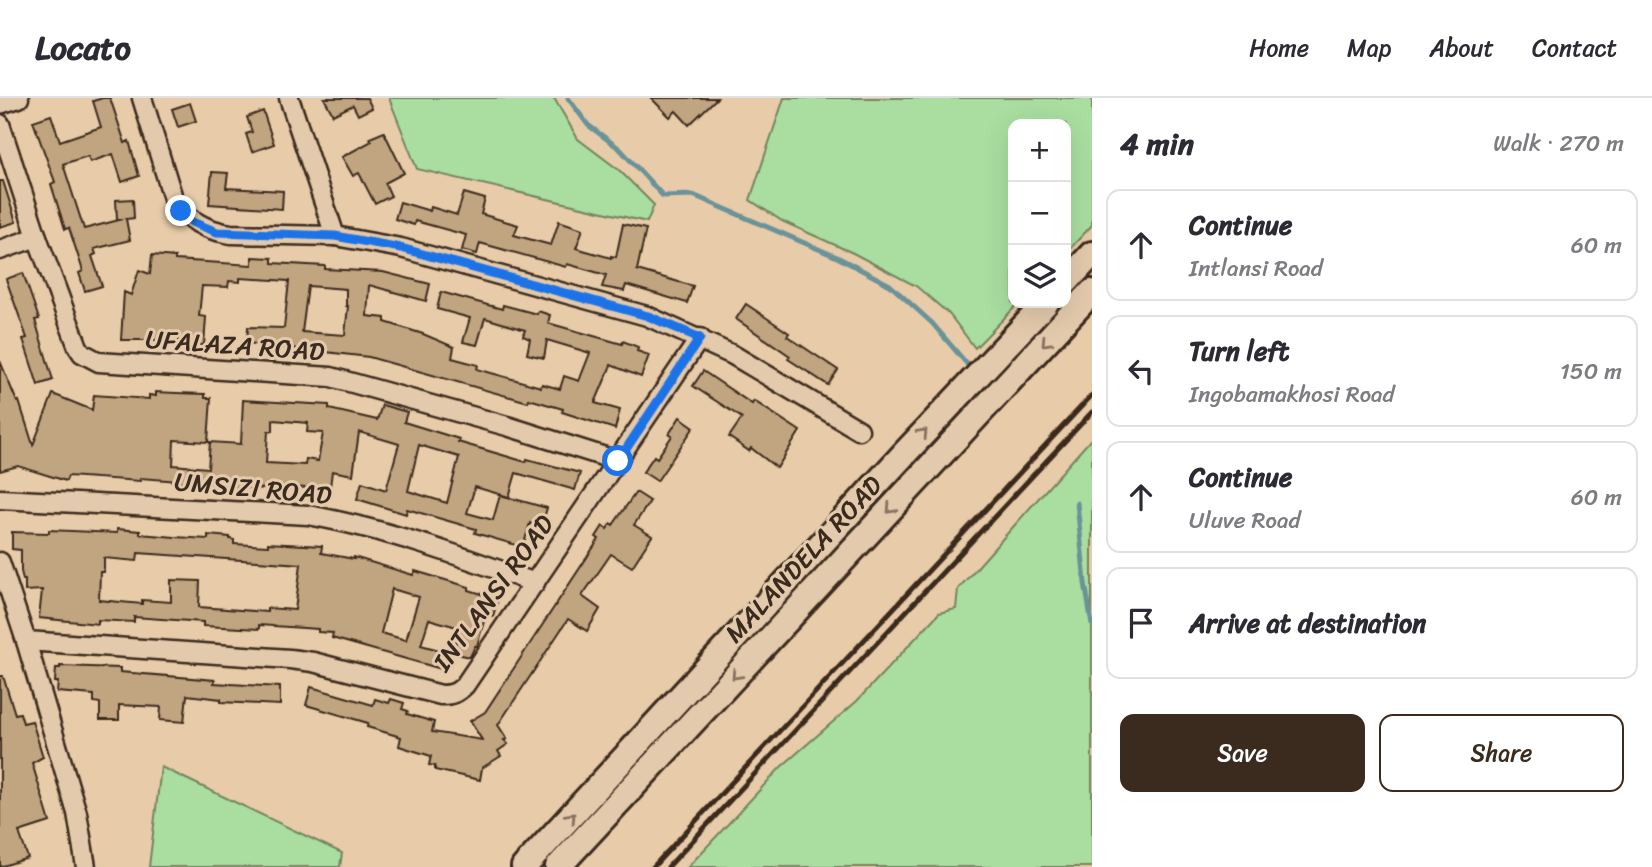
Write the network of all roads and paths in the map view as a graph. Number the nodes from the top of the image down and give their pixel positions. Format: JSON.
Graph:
{"nodes":[{"id":1,"x":19,"y":98,"type":"edge"},
{"id":2,"x":142,"y":98,"type":"edge"},
{"id":3,"x":289,"y":98,"type":"edge"},
{"id":4,"x":0,"y":104,"type":"edge"},
{"id":5,"x":0,"y":124,"type":"edge"},
{"id":6,"x":335,"y":236,"type":"junction"},
{"id":7,"x":37,"y":237,"type":"junction"},
{"id":8,"x":0,"y":250,"type":"edge"},
{"id":9,"x":1092,"y":254,"type":"edge"},
{"id":10,"x":1071,"y":277,"type":"edge"},
{"id":11,"x":1092,"y":292,"type":"edge"},
{"id":12,"x":1041,"y":308,"type":"edge"},
{"id":13,"x":700,"y":338,"type":"junction"},
{"id":14,"x":859,"y":430,"type":"dead end"},
{"id":15,"x":618,"y":461,"type":"junction"},
{"id":16,"x":0,"y":499,"type":"edge"},
{"id":17,"x":0,"y":562,"type":"edge"},
{"id":18,"x":535,"y":583,"type":"junction"},
{"id":19,"x":26,"y":640,"type":"junction"},
{"id":20,"x":86,"y":867,"type":"edge"},
{"id":21,"x":524,"y":867,"type":"edge"},
{"id":22,"x":558,"y":867,"type":"edge"}],
"edges":[{"from":1,"to":4,"type":"street"},
{"from":2,"to":6,"type":"street"},
{"from":3,"to":6,"type":"street"},
{"from":5,"to":7,"type":"street","name":"UFALAZA ROAD"},
{"from":6,"to":13,"type":"street"},
{"from":7,"to":8,"type":"street"},
{"from":7,"to":15,"type":"street","name":"UFALAZA ROAD"},
{"from":9,"to":10,"type":"main road"},
{"from":11,"to":22,"type":"main road","name":"MALANDELA ROAD","one_way":true},
{"from":21,"to":12,"type":"main road","name":"MALANDELA ROAD","one_way":true},
{"from":13,"to":14,"type":"street"},
{"from":13,"to":15,"type":"street","name":"INTLANSI ROAD"},
{"from":15,"to":18,"type":"street","name":"INTLANSI ROAD"},
{"from":16,"to":18,"type":"street","name":"UMSIZI ROAD"},
{"from":17,"to":19,"type":"street"},
{"from":18,"to":19,"type":"street","name":"INTLANSI ROAD"},
{"from":19,"to":20,"type":"street"}]}
